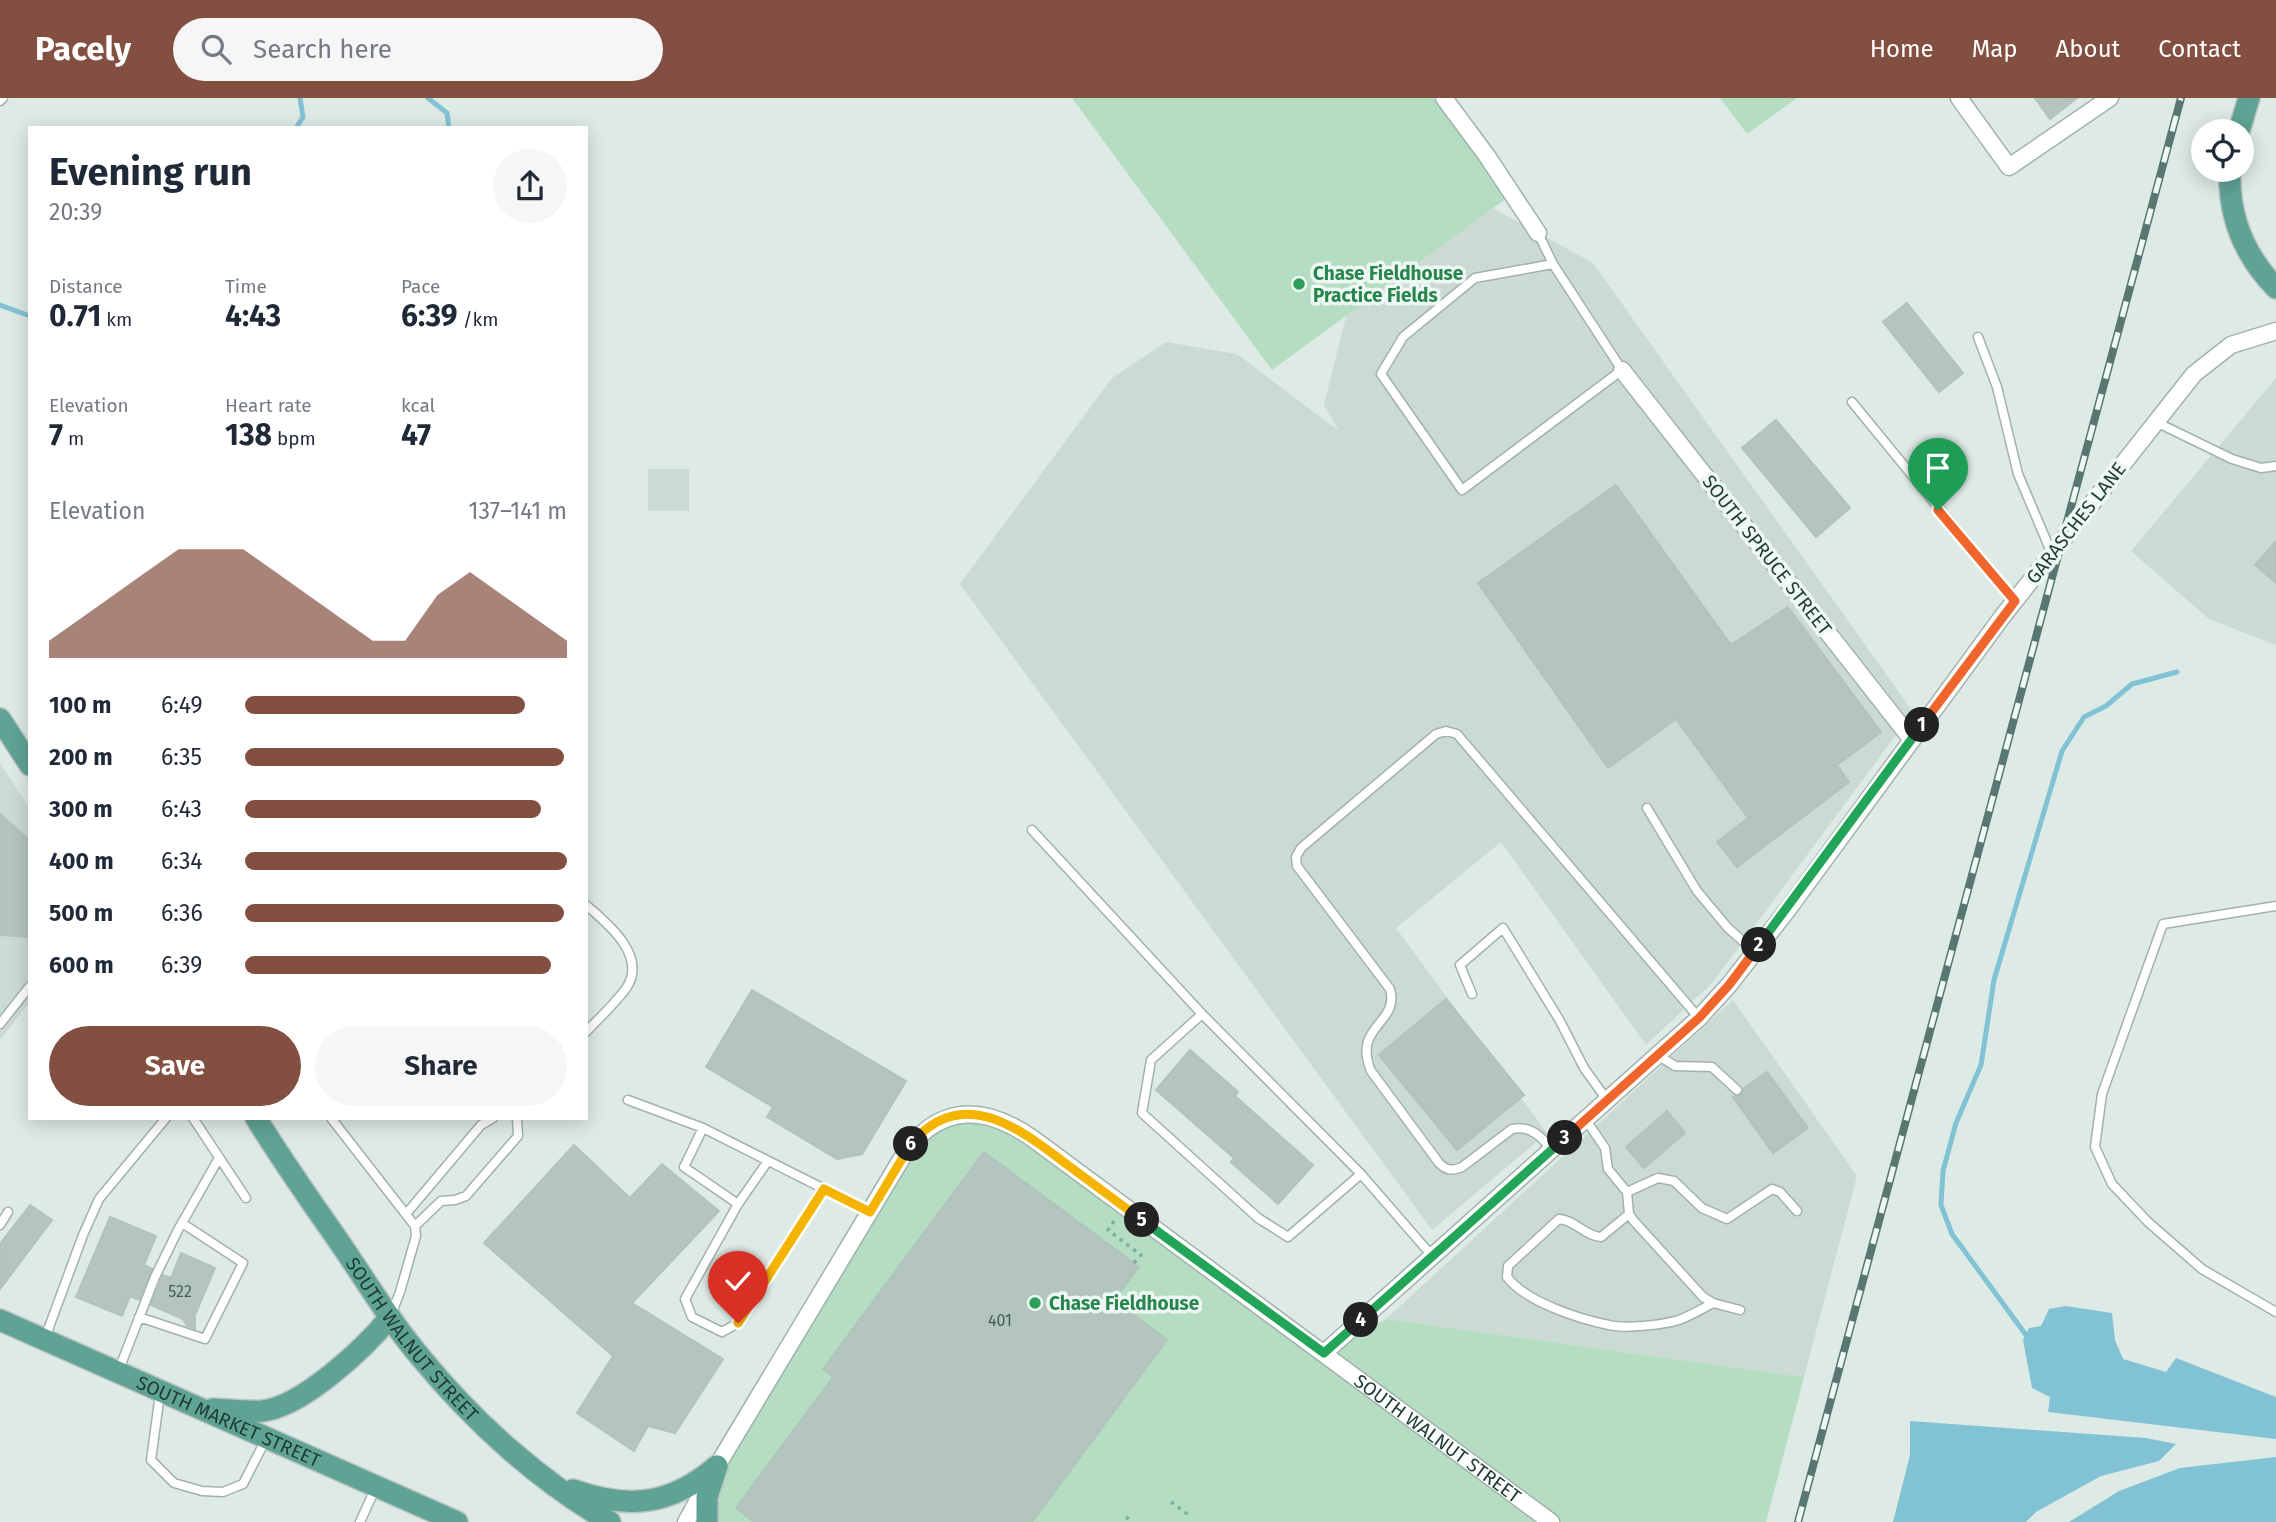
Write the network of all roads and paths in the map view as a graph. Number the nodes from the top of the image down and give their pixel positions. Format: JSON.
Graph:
{"nodes":[{"id":1,"x":1444,"y":98,"type":"edge"},
{"id":2,"x":1959,"y":98,"type":"edge"},
{"id":3,"x":2110,"y":98,"type":"edge"},
{"id":4,"x":2249,"y":98,"type":"edge"},
{"id":5,"x":2243,"y":119,"type":"edge"},
{"id":6,"x":2231,"y":182,"type":"edge"},
{"id":7,"x":1538,"y":233,"type":"joint"},
{"id":8,"x":1553,"y":264,"type":"junction"},
{"id":9,"x":2276,"y":288,"type":"edge"},
{"id":10,"x":2276,"y":331,"type":"edge"},
{"id":11,"x":1979,"y":337,"type":"dead end"},
{"id":12,"x":1622,"y":370,"type":"junction"},
{"id":13,"x":1852,"y":402,"type":"dead end"},
{"id":14,"x":2156,"y":422,"type":"junction"},
{"id":15,"x":2276,"y":466,"type":"edge"},
{"id":16,"x":2052,"y":554,"type":"junction"},
{"id":17,"x":2015,"y":601,"type":"junction"},
{"id":18,"x":0,"y":719,"type":"edge"},
{"id":19,"x":1912,"y":740,"type":"junction"},
{"id":20,"x":28,"y":762,"type":"edge"},
{"id":21,"x":1647,"y":808,"type":"dead end"},
{"id":22,"x":1032,"y":830,"type":"dead end"},
{"id":23,"x":2276,"y":906,"type":"edge"},
{"id":24,"x":588,"y":907,"type":"edge"},
{"id":25,"x":1754,"y":951,"type":"junction"},
{"id":26,"x":28,"y":989,"type":"edge"},
{"id":27,"x":1472,"y":994,"type":"dead end"},
{"id":28,"x":1202,"y":1014,"type":"junction"},
{"id":29,"x":1699,"y":1018,"type":"junction"},
{"id":30,"x":0,"y":1024,"type":"edge"},
{"id":31,"x":588,"y":1030,"type":"edge"},
{"id":32,"x":1658,"y":1056,"type":"junction"},
{"id":33,"x":1737,"y":1090,"type":"dead end"},
{"id":34,"x":628,"y":1100,"type":"dead end"},
{"id":35,"x":1607,"y":1100,"type":"junction"},
{"id":36,"x":1586,"y":1119,"type":"junction"},
{"id":37,"x":164,"y":1120,"type":"edge"},
{"id":38,"x":194,"y":1120,"type":"edge"},
{"id":39,"x":257,"y":1120,"type":"edge"},
{"id":40,"x":333,"y":1120,"type":"edge"},
{"id":41,"x":490,"y":1120,"type":"edge"},
{"id":42,"x":517,"y":1120,"type":"edge"},
{"id":43,"x":703,"y":1128,"type":"junction"},
{"id":44,"x":1552,"y":1150,"type":"junction"},
{"id":45,"x":219,"y":1158,"type":"junction"},
{"id":46,"x":768,"y":1161,"type":"junction"},
{"id":47,"x":1361,"y":1174,"type":"junction"},
{"id":48,"x":824,"y":1189,"type":"junction"},
{"id":49,"x":1627,"y":1192,"type":"junction"},
{"id":50,"x":246,"y":1198,"type":"dead end"},
{"id":51,"x":738,"y":1204,"type":"junction"},
{"id":52,"x":1797,"y":1211,"type":"dead end"},
{"id":53,"x":8,"y":1212,"type":"dead end"},
{"id":54,"x":870,"y":1212,"type":"junction"},
{"id":55,"x":406,"y":1214,"type":"junction"},
{"id":56,"x":1629,"y":1214,"type":"junction"},
{"id":57,"x":1114,"y":1221,"type":"dead end"},
{"id":58,"x":182,"y":1223,"type":"junction"},
{"id":59,"x":0,"y":1225,"type":"edge"},
{"id":60,"x":415,"y":1226,"type":"junction"},
{"id":61,"x":1433,"y":1257,"type":"junction"},
{"id":62,"x":1134,"y":1264,"type":"dead end"},
{"id":63,"x":1713,"y":1303,"type":"junction"},
{"id":64,"x":1740,"y":1310,"type":"dead end"},
{"id":65,"x":2276,"y":1312,"type":"edge"},
{"id":66,"x":139,"y":1317,"type":"junction"},
{"id":67,"x":390,"y":1317,"type":"junction"},
{"id":68,"x":0,"y":1320,"type":"edge"},
{"id":69,"x":45,"y":1338,"type":"junction"},
{"id":70,"x":1324,"y":1353,"type":"junction"},
{"id":71,"x":118,"y":1372,"type":"junction"},
{"id":72,"x":160,"y":1391,"type":"junction"},
{"id":73,"x":197,"y":1408,"type":"junction"},
{"id":74,"x":266,"y":1438,"type":"junction"},
{"id":75,"x":717,"y":1466,"type":"junction"},
{"id":76,"x":554,"y":1484,"type":"junction"},
{"id":77,"x":376,"y":1487,"type":"junction"},
{"id":78,"x":1171,"y":1502,"type":"dead end"},
{"id":79,"x":1190,"y":1516,"type":"dead end"},
{"id":80,"x":1126,"y":1517,"type":"dead end"},
{"id":81,"x":360,"y":1522,"type":"edge"},
{"id":82,"x":457,"y":1522,"type":"edge"},
{"id":83,"x":610,"y":1522,"type":"edge"},
{"id":84,"x":686,"y":1522,"type":"edge"},
{"id":85,"x":707,"y":1522,"type":"edge"},
{"id":86,"x":1133,"y":1522,"type":"edge"},
{"id":87,"x":1551,"y":1522,"type":"edge"}],
"edges":[{"from":1,"to":7,"type":"street"},
{"from":2,"to":3,"type":"street"},
{"from":4,"to":5,"type":"main road"},
{"from":6,"to":9,"type":"main road"},
{"from":7,"to":8,"type":"lane"},
{"from":8,"to":12,"type":"lane"},
{"from":8,"to":12,"type":"lane"},
{"from":10,"to":14,"type":"street","name":"GARASCHES LANE"},
{"from":11,"to":16,"type":"lane"},
{"from":12,"to":19,"type":"street","name":"SOUTH SPRUCE STREET"},
{"from":13,"to":17,"type":"lane"},
{"from":14,"to":15,"type":"lane"},
{"from":14,"to":16,"type":"street","name":"GARASCHES LANE"},
{"from":16,"to":17,"type":"street","name":"GARASCHES LANE"},
{"from":17,"to":19,"type":"street","name":"GARASCHES LANE"},
{"from":18,"to":20,"type":"main road"},
{"from":19,"to":25,"type":"street","name":"GARASCHES LANE"},
{"from":21,"to":25,"type":"lane"},
{"from":22,"to":28,"type":"lane"},
{"from":23,"to":65,"type":"lane"},
{"from":24,"to":31,"type":"lane"},
{"from":25,"to":29,"type":"street","name":"GARASCHES LANE"},
{"from":26,"to":30,"type":"lane"},
{"from":27,"to":35,"type":"lane"},
{"from":28,"to":47,"type":"lane"},
{"from":28,"to":47,"type":"lane"},
{"from":29,"to":32,"type":"street","name":"GARASCHES LANE"},
{"from":29,"to":44,"type":"lane"},
{"from":32,"to":33,"type":"lane"},
{"from":32,"to":35,"type":"street","name":"GARASCHES LANE"},
{"from":34,"to":43,"type":"lane"},
{"from":35,"to":36,"type":"street","name":"GARASCHES LANE"},
{"from":36,"to":44,"type":"street","name":"GARASCHES LANE"},
{"from":36,"to":49,"type":"lane"},
{"from":37,"to":69,"type":"lane"},
{"from":38,"to":45,"type":"lane"},
{"from":39,"to":67,"type":"main road","name":"SOUTH WALNUT STREET"},
{"from":40,"to":55,"type":"lane"},
{"from":41,"to":55,"type":"lane"},
{"from":42,"to":60,"type":"lane"},
{"from":43,"to":46,"type":"lane"},
{"from":43,"to":51,"type":"lane"},
{"from":44,"to":61,"type":"street","name":"GARASCHES LANE"},
{"from":45,"to":50,"type":"lane"},
{"from":45,"to":58,"type":"lane"},
{"from":46,"to":48,"type":"lane"},
{"from":46,"to":51,"type":"lane"},
{"from":47,"to":61,"type":"lane"},
{"from":48,"to":51,"type":"lane"},
{"from":48,"to":54,"type":"lane"},
{"from":49,"to":52,"type":"lane"},
{"from":49,"to":56,"type":"lane"},
{"from":53,"to":59,"type":"lane"},
{"from":54,"to":70,"type":"street","name":"SOUTH WALNUT STREET"},
{"from":54,"to":75,"type":"street","name":"SOUTH WALNUT STREET"},
{"from":55,"to":60,"type":"lane"},
{"from":56,"to":63,"type":"lane"},
{"from":56,"to":63,"type":"lane"},
{"from":57,"to":62,"type":"path"},
{"from":58,"to":66,"type":"lane"},
{"from":58,"to":66,"type":"lane"},
{"from":60,"to":67,"type":"lane"},
{"from":61,"to":70,"type":"street","name":"GARASCHES LANE"},
{"from":63,"to":64,"type":"lane"},
{"from":66,"to":71,"type":"lane"},
{"from":67,"to":73,"type":"main road"},
{"from":67,"to":76,"type":"main road","name":"SOUTH WALNUT STREET"},
{"from":68,"to":69,"type":"main road","name":"SOUTH MARKET STREET"},
{"from":69,"to":71,"type":"main road","name":"SOUTH MARKET STREET"},
{"from":70,"to":87,"type":"street","name":"SOUTH WALNUT STREET"},
{"from":71,"to":72,"type":"main road","name":"SOUTH MARKET STREET"},
{"from":72,"to":73,"type":"main road","name":"SOUTH MARKET STREET"},
{"from":72,"to":74,"type":"lane"},
{"from":73,"to":74,"type":"main road","name":"SOUTH MARKET STREET"},
{"from":74,"to":77,"type":"main road","name":"SOUTH MARKET STREET"},
{"from":75,"to":76,"type":"main road"},
{"from":75,"to":84,"type":"street","name":"SOUTH WALNUT STREET"},
{"from":75,"to":85,"type":"main road"},
{"from":76,"to":83,"type":"main road","name":"SOUTH WALNUT STREET"},
{"from":77,"to":81,"type":"lane"},
{"from":77,"to":82,"type":"main road","name":"SOUTH MARKET STREET"},
{"from":78,"to":79,"type":"path"},
{"from":80,"to":86,"type":"path"}]}
